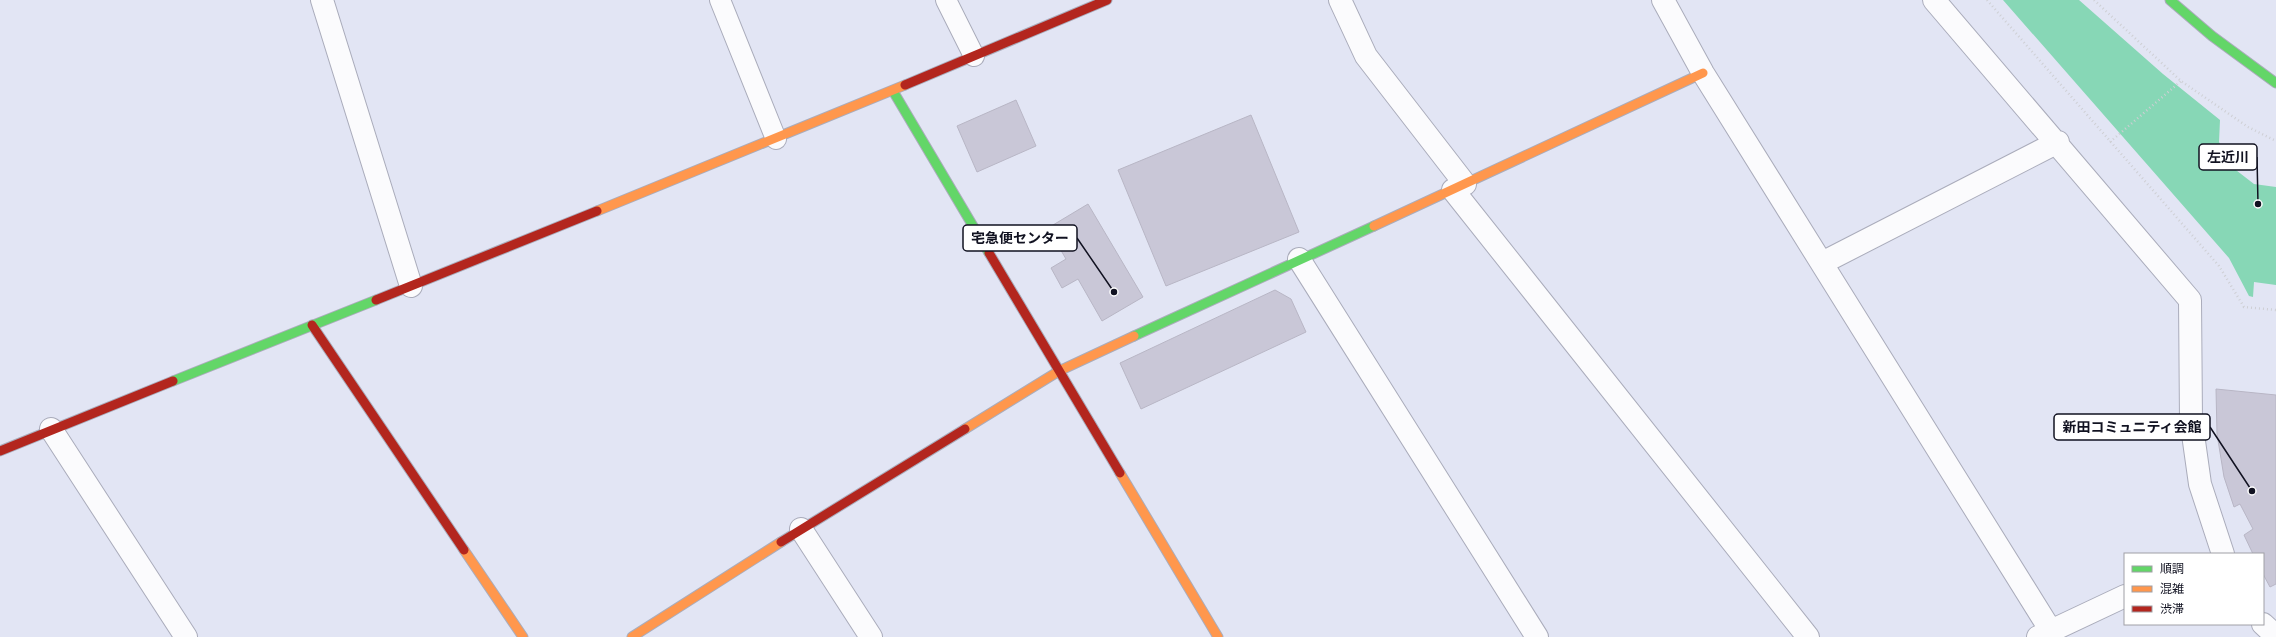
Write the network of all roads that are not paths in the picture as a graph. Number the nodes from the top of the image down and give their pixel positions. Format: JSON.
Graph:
{"nodes":[{"id":1,"x":322,"y":0,"type":"edge"},
{"id":2,"x":720,"y":0,"type":"edge"},
{"id":3,"x":946,"y":0,"type":"edge"},
{"id":4,"x":1107,"y":0,"type":"edge"},
{"id":5,"x":1340,"y":0,"type":"edge"},
{"id":6,"x":1663,"y":0,"type":"edge"},
{"id":7,"x":1934,"y":0,"type":"edge"},
{"id":8,"x":2170,"y":0,"type":"edge"},
{"id":9,"x":974,"y":56,"type":"junction"},
{"id":10,"x":1704,"y":73,"type":"junction"},
{"id":11,"x":2276,"y":83,"type":"edge"},
{"id":12,"x":893,"y":90,"type":"junction"},
{"id":13,"x":776,"y":139,"type":"junction"},
{"id":14,"x":2058,"y":142,"type":"junction"},
{"id":15,"x":1459,"y":187,"type":"junction"},
{"id":16,"x":1299,"y":259,"type":"junction"},
{"id":17,"x":1822,"y":263,"type":"junction"},
{"id":18,"x":411,"y":286,"type":"junction"},
{"id":19,"x":312,"y":325,"type":"junction"},
{"id":20,"x":1059,"y":371,"type":"junction"},
{"id":21,"x":50,"y":430,"type":"junction"},
{"id":22,"x":0,"y":451,"type":"edge"},
{"id":23,"x":801,"y":529,"type":"junction"},
{"id":24,"x":2219,"y":553,"type":"edge"},
{"id":25,"x":2124,"y":596,"type":"edge"},
{"id":26,"x":2264,"y":625,"type":"edge"},
{"id":27,"x":2045,"y":634,"type":"edge"},
{"id":28,"x":2276,"y":636,"type":"edge"},
{"id":29,"x":186,"y":637,"type":"edge"},
{"id":30,"x":523,"y":637,"type":"edge"},
{"id":31,"x":632,"y":637,"type":"edge"},
{"id":32,"x":871,"y":637,"type":"edge"},
{"id":33,"x":1218,"y":637,"type":"edge"},
{"id":34,"x":1537,"y":637,"type":"edge"},
{"id":35,"x":1808,"y":637,"type":"edge"}],
"edges":[{"from":1,"to":18,"type":"street"},
{"from":2,"to":13,"type":"lane"},
{"from":3,"to":9,"type":"lane"},
{"from":4,"to":9,"type":"street"},
{"from":5,"to":15,"type":"street"},
{"from":6,"to":10,"type":"street"},
{"from":7,"to":14,"type":"street"},
{"from":8,"to":11,"type":"street"},
{"from":9,"to":12,"type":"street"},
{"from":10,"to":15,"type":"street"},
{"from":10,"to":17,"type":"street"},
{"from":12,"to":13,"type":"street"},
{"from":12,"to":20,"type":"street"},
{"from":13,"to":18,"type":"street"},
{"from":14,"to":17,"type":"street"},
{"from":14,"to":24,"type":"street"},
{"from":15,"to":16,"type":"street"},
{"from":15,"to":35,"type":"street"},
{"from":16,"to":20,"type":"street"},
{"from":16,"to":34,"type":"street"},
{"from":17,"to":27,"type":"street"},
{"from":18,"to":19,"type":"street"},
{"from":19,"to":21,"type":"street"},
{"from":19,"to":30,"type":"street"},
{"from":20,"to":23,"type":"street"},
{"from":20,"to":33,"type":"street"},
{"from":21,"to":22,"type":"street"},
{"from":21,"to":29,"type":"street"},
{"from":23,"to":31,"type":"street"},
{"from":23,"to":32,"type":"street"},
{"from":25,"to":27,"type":"street"},
{"from":26,"to":28,"type":"street"}]}
